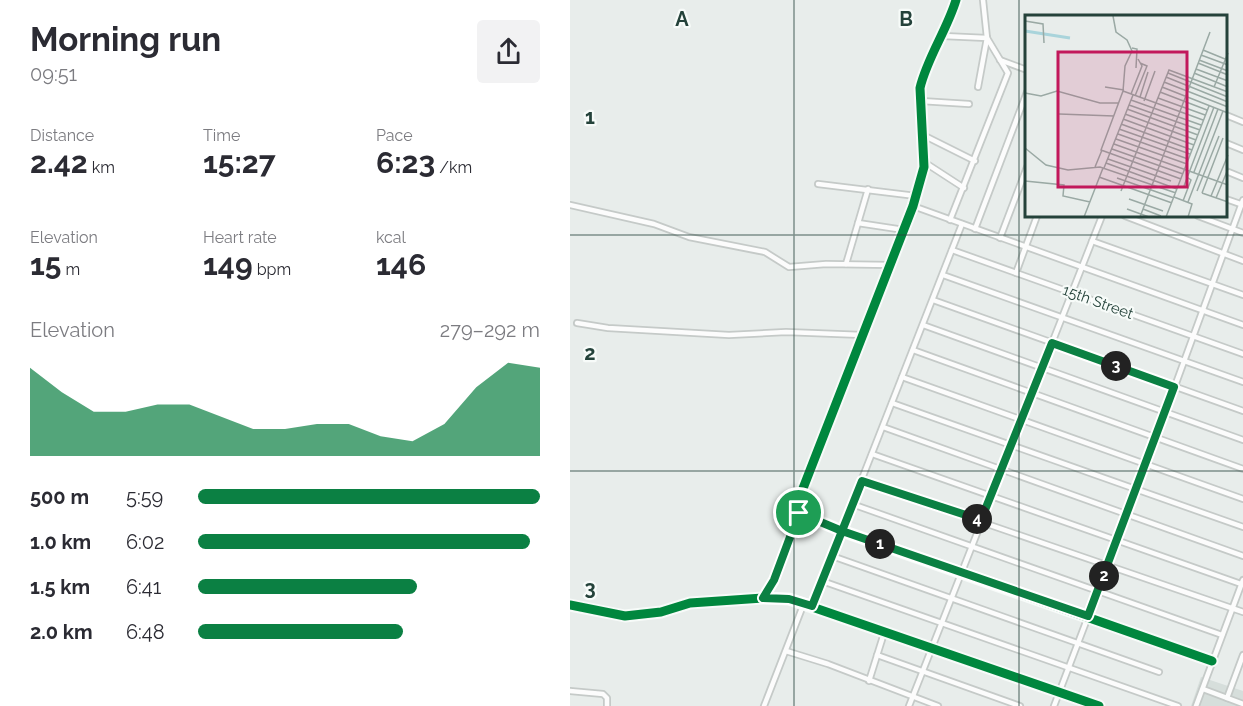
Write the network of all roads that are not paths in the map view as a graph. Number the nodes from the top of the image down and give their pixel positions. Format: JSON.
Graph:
{"nodes":[{"id":1,"x":956,"y":0,"type":"edge"},
{"id":2,"x":983,"y":0,"type":"edge"},
{"id":3,"x":943,"y":36,"type":"junction"},
{"id":4,"x":987,"y":38,"type":"junction"},
{"id":5,"x":1000,"y":60,"type":"junction"},
{"id":6,"x":1025,"y":69,"type":"edge"},
{"id":7,"x":978,"y":87,"type":"dead end"},
{"id":8,"x":1025,"y":97,"type":"edge"},
{"id":9,"x":921,"y":101,"type":"junction"},
{"id":10,"x":969,"y":104,"type":"dead end"},
{"id":11,"x":1228,"y":115,"type":"edge"},
{"id":12,"x":1243,"y":122,"type":"edge"},
{"id":13,"x":921,"y":134,"type":"junction"},
{"id":14,"x":1228,"y":143,"type":"edge"},
{"id":15,"x":1243,"y":150,"type":"edge"},
{"id":16,"x":975,"y":161,"type":"junction"},
{"id":17,"x":924,"y":162,"type":"junction"},
{"id":18,"x":1228,"y":171,"type":"edge"},
{"id":19,"x":1025,"y":172,"type":"edge"},
{"id":20,"x":1243,"y":178,"type":"edge"},
{"id":21,"x":818,"y":184,"type":"dead end"},
{"id":22,"x":964,"y":188,"type":"junction"},
{"id":23,"x":868,"y":189,"type":"junction"},
{"id":24,"x":916,"y":196,"type":"junction"},
{"id":25,"x":1242,"y":203,"type":"edge"},
{"id":26,"x":570,"y":205,"type":"edge"},
{"id":27,"x":913,"y":206,"type":"junction"},
{"id":28,"x":1036,"y":218,"type":"edge"},
{"id":29,"x":1101,"y":218,"type":"edge"},
{"id":30,"x":1130,"y":218,"type":"edge"},
{"id":31,"x":1203,"y":218,"type":"edge"},
{"id":32,"x":950,"y":220,"type":"junction"},
{"id":33,"x":858,"y":223,"type":"junction"},
{"id":34,"x":962,"y":224,"type":"junction"},
{"id":35,"x":975,"y":229,"type":"junction"},
{"id":36,"x":1232,"y":229,"type":"junction"},
{"id":37,"x":904,"y":230,"type":"junction"},
{"id":38,"x":1243,"y":234,"type":"edge"},
{"id":39,"x":1000,"y":238,"type":"junction"},
{"id":40,"x":1092,"y":241,"type":"junction"},
{"id":41,"x":1026,"y":247,"type":"junction"},
{"id":42,"x":952,"y":250,"type":"junction"},
{"id":43,"x":1223,"y":253,"type":"junction"},
{"id":44,"x":1243,"y":261,"type":"edge"},
{"id":45,"x":846,"y":264,"type":"junction"},
{"id":46,"x":891,"y":265,"type":"junction"},
{"id":47,"x":1082,"y":267,"type":"junction"},
{"id":48,"x":1016,"y":273,"type":"junction"},
{"id":49,"x":943,"y":275,"type":"junction"},
{"id":50,"x":1213,"y":284,"type":"junction"},
{"id":51,"x":1072,"y":292,"type":"junction"},
{"id":52,"x":1243,"y":295,"type":"edge"},
{"id":53,"x":933,"y":300,"type":"junction"},
{"id":54,"x":1203,"y":311,"type":"junction"},
{"id":55,"x":1063,"y":317,"type":"junction"},
{"id":56,"x":577,"y":323,"type":"dead end"},
{"id":57,"x":923,"y":325,"type":"junction"},
{"id":58,"x":1243,"y":326,"type":"edge"},
{"id":59,"x":863,"y":335,"type":"junction"},
{"id":60,"x":1194,"y":336,"type":"junction"},
{"id":61,"x":1052,"y":343,"type":"junction"},
{"id":62,"x":913,"y":350,"type":"junction"},
{"id":63,"x":1243,"y":354,"type":"edge"},
{"id":64,"x":1185,"y":361,"type":"junction"},
{"id":65,"x":1042,"y":368,"type":"junction"},
{"id":66,"x":903,"y":377,"type":"junction"},
{"id":67,"x":1243,"y":382,"type":"edge"},
{"id":68,"x":1174,"y":387,"type":"junction"},
{"id":69,"x":1032,"y":394,"type":"junction"},
{"id":70,"x":892,"y":403,"type":"junction"},
{"id":71,"x":1243,"y":411,"type":"edge"},
{"id":72,"x":1166,"y":412,"type":"junction"},
{"id":73,"x":1021,"y":420,"type":"junction"},
{"id":74,"x":883,"y":427,"type":"junction"},
{"id":75,"x":1156,"y":438,"type":"junction"},
{"id":76,"x":1243,"y":440,"type":"edge"},
{"id":77,"x":1012,"y":445,"type":"junction"},
{"id":78,"x":872,"y":454,"type":"junction"},
{"id":79,"x":1146,"y":465,"type":"junction"},
{"id":80,"x":1243,"y":469,"type":"edge"},
{"id":81,"x":1002,"y":471,"type":"junction"},
{"id":82,"x":862,"y":481,"type":"junction"},
{"id":83,"x":1137,"y":490,"type":"junction"},
{"id":84,"x":992,"y":495,"type":"junction"},
{"id":85,"x":1243,"y":499,"type":"edge"},
{"id":86,"x":852,"y":504,"type":"junction"},
{"id":87,"x":799,"y":513,"type":"junction"},
{"id":88,"x":1127,"y":515,"type":"junction"},
{"id":89,"x":981,"y":520,"type":"junction"},
{"id":90,"x":1243,"y":527,"type":"edge"},
{"id":91,"x":842,"y":531,"type":"junction"},
{"id":92,"x":1117,"y":540,"type":"junction"},
{"id":93,"x":972,"y":546,"type":"junction"},
{"id":94,"x":832,"y":555,"type":"junction"},
{"id":95,"x":1243,"y":556,"type":"edge"},
{"id":96,"x":1108,"y":565,"type":"junction"},
{"id":97,"x":962,"y":572,"type":"junction"},
{"id":98,"x":822,"y":581,"type":"junction"},
{"id":99,"x":1242,"y":582,"type":"edge"},
{"id":100,"x":1098,"y":591,"type":"junction"},
{"id":101,"x":763,"y":598,"type":"junction"},
{"id":102,"x":951,"y":598,"type":"junction"},
{"id":103,"x":804,"y":603,"type":"junction"},
{"id":104,"x":570,"y":605,"type":"edge"},
{"id":105,"x":812,"y":606,"type":"junction"},
{"id":106,"x":1232,"y":610,"type":"junction"},
{"id":107,"x":1243,"y":612,"type":"edge"},
{"id":108,"x":1088,"y":616,"type":"junction"},
{"id":109,"x":942,"y":623,"type":"junction"},
{"id":110,"x":885,"y":630,"type":"junction"},
{"id":111,"x":1222,"y":635,"type":"junction"},
{"id":112,"x":1078,"y":643,"type":"junction"},
{"id":113,"x":932,"y":647,"type":"junction"},
{"id":114,"x":786,"y":651,"type":"junction"},
{"id":115,"x":877,"y":655,"type":"junction"},
{"id":116,"x":1243,"y":656,"type":"edge"},
{"id":117,"x":1212,"y":661,"type":"junction"},
{"id":118,"x":1070,"y":667,"type":"junction"},
{"id":119,"x":923,"y":672,"type":"junction"},
{"id":120,"x":1159,"y":672,"type":"dead end"},
{"id":121,"x":869,"y":681,"type":"junction"},
{"id":122,"x":1203,"y":689,"type":"junction"},
{"id":123,"x":570,"y":691,"type":"edge"},
{"id":124,"x":1059,"y":692,"type":"junction"},
{"id":125,"x":912,"y":697,"type":"junction"},
{"id":126,"x":1227,"y":698,"type":"junction"},
{"id":127,"x":1243,"y":704,"type":"edge"},
{"id":128,"x":607,"y":706,"type":"edge"},
{"id":129,"x":764,"y":706,"type":"edge"},
{"id":130,"x":909,"y":706,"type":"edge"},
{"id":131,"x":938,"y":706,"type":"edge"},
{"id":132,"x":1020,"y":706,"type":"edge"},
{"id":133,"x":1054,"y":706,"type":"edge"},
{"id":134,"x":1099,"y":706,"type":"edge"},
{"id":135,"x":1178,"y":706,"type":"edge"},
{"id":136,"x":1196,"y":706,"type":"edge"}],
"edges":[{"from":1,"to":3,"type":"street"},
{"from":2,"to":4,"type":"street"},
{"from":3,"to":4,"type":"street"},
{"from":3,"to":9,"type":"street"},
{"from":4,"to":5,"type":"street"},
{"from":4,"to":7,"type":"street"},
{"from":5,"to":6,"type":"street"},
{"from":5,"to":16,"type":"street"},
{"from":8,"to":35,"type":"street"},
{"from":9,"to":10,"type":"street"},
{"from":9,"to":13,"type":"street"},
{"from":11,"to":12,"type":"street"},
{"from":13,"to":16,"type":"street"},
{"from":13,"to":17,"type":"street"},
{"from":14,"to":15,"type":"street"},
{"from":16,"to":22,"type":"street"},
{"from":17,"to":22,"type":"street"},
{"from":17,"to":24,"type":"street"},
{"from":18,"to":20,"type":"street"},
{"from":19,"to":39,"type":"street"},
{"from":21,"to":23,"type":"street"},
{"from":22,"to":32,"type":"street"},
{"from":23,"to":24,"type":"street"},
{"from":23,"to":33,"type":"street"},
{"from":24,"to":27,"type":"street"},
{"from":25,"to":36,"type":"street"},
{"from":26,"to":45,"type":"street"},
{"from":27,"to":32,"type":"street"},
{"from":27,"to":37,"type":"street"},
{"from":28,"to":41,"type":"street"},
{"from":29,"to":40,"type":"street"},
{"from":30,"to":43,"type":"street"},
{"from":31,"to":36,"type":"street"},
{"from":32,"to":34,"type":"street"},
{"from":33,"to":37,"type":"street"},
{"from":33,"to":45,"type":"street"},
{"from":34,"to":35,"type":"street"},
{"from":34,"to":42,"type":"street"},
{"from":35,"to":39,"type":"street"},
{"from":36,"to":38,"type":"street"},
{"from":36,"to":43,"type":"street"},
{"from":37,"to":46,"type":"street"},
{"from":39,"to":41,"type":"street"},
{"from":40,"to":47,"type":"street"},
{"from":40,"to":50,"type":"street"},
{"from":41,"to":47,"type":"street"},
{"from":41,"to":48,"type":"street"},
{"from":42,"to":48,"type":"street","name":"15th Street"},
{"from":42,"to":49,"type":"street"},
{"from":43,"to":44,"type":"street"},
{"from":43,"to":50,"type":"street"},
{"from":45,"to":46,"type":"street"},
{"from":46,"to":59,"type":"street"},
{"from":47,"to":51,"type":"street"},
{"from":47,"to":54,"type":"street"},
{"from":48,"to":51,"type":"street","name":"15th Street"},
{"from":49,"to":53,"type":"street"},
{"from":49,"to":55,"type":"street"},
{"from":50,"to":52,"type":"street"},
{"from":50,"to":54,"type":"street"},
{"from":51,"to":55,"type":"street"},
{"from":51,"to":60,"type":"street","name":"15th Street"},
{"from":53,"to":57,"type":"street"},
{"from":53,"to":61,"type":"street"},
{"from":54,"to":58,"type":"street"},
{"from":54,"to":60,"type":"street"},
{"from":55,"to":61,"type":"street"},
{"from":55,"to":64,"type":"street"},
{"from":56,"to":59,"type":"street"},
{"from":57,"to":62,"type":"street"},
{"from":57,"to":65,"type":"street"},
{"from":59,"to":87,"type":"street"},
{"from":60,"to":63,"type":"street","name":"15th Street"},
{"from":60,"to":64,"type":"street"},
{"from":61,"to":65,"type":"street"},
{"from":61,"to":68,"type":"street"},
{"from":62,"to":66,"type":"street"},
{"from":62,"to":69,"type":"street"},
{"from":64,"to":67,"type":"street"},
{"from":64,"to":68,"type":"street"},
{"from":65,"to":69,"type":"street"},
{"from":65,"to":72,"type":"street"},
{"from":66,"to":70,"type":"street"},
{"from":66,"to":73,"type":"street"},
{"from":68,"to":71,"type":"street"},
{"from":68,"to":72,"type":"street"},
{"from":69,"to":73,"type":"street"},
{"from":69,"to":75,"type":"street"},
{"from":70,"to":74,"type":"street"},
{"from":70,"to":77,"type":"street"},
{"from":72,"to":75,"type":"street"},
{"from":72,"to":76,"type":"street"},
{"from":73,"to":77,"type":"street"},
{"from":73,"to":79,"type":"street"},
{"from":74,"to":78,"type":"street"},
{"from":74,"to":81,"type":"street"},
{"from":75,"to":79,"type":"street"},
{"from":75,"to":80,"type":"street"},
{"from":77,"to":81,"type":"street"},
{"from":77,"to":83,"type":"street"},
{"from":78,"to":82,"type":"street"},
{"from":78,"to":84,"type":"street"},
{"from":79,"to":83,"type":"street"},
{"from":79,"to":85,"type":"street"},
{"from":81,"to":84,"type":"street"},
{"from":81,"to":88,"type":"street"},
{"from":82,"to":86,"type":"street"},
{"from":82,"to":89,"type":"street"},
{"from":83,"to":88,"type":"street"},
{"from":83,"to":90,"type":"street"},
{"from":84,"to":89,"type":"street"},
{"from":84,"to":92,"type":"street"},
{"from":86,"to":91,"type":"street"},
{"from":86,"to":93,"type":"street"},
{"from":87,"to":91,"type":"street"},
{"from":87,"to":101,"type":"street"},
{"from":88,"to":92,"type":"street"},
{"from":88,"to":95,"type":"street"},
{"from":89,"to":93,"type":"street"},
{"from":89,"to":96,"type":"street"},
{"from":91,"to":94,"type":"street"},
{"from":91,"to":97,"type":"street"},
{"from":92,"to":96,"type":"street"},
{"from":92,"to":99,"type":"street"},
{"from":93,"to":97,"type":"street"},
{"from":93,"to":100,"type":"street"},
{"from":94,"to":98,"type":"street"},
{"from":94,"to":102,"type":"street"},
{"from":96,"to":100,"type":"street"},
{"from":96,"to":106,"type":"street"},
{"from":97,"to":102,"type":"street"},
{"from":97,"to":108,"type":"street"},
{"from":98,"to":105,"type":"street"},
{"from":98,"to":109,"type":"street"},
{"from":99,"to":106,"type":"street"},
{"from":100,"to":108,"type":"street"},
{"from":100,"to":111,"type":"street"},
{"from":101,"to":103,"type":"street"},
{"from":101,"to":104,"type":"street"},
{"from":102,"to":109,"type":"street"},
{"from":102,"to":112,"type":"street"},
{"from":103,"to":105,"type":"street"},
{"from":103,"to":114,"type":"street"},
{"from":105,"to":110,"type":"street"},
{"from":106,"to":107,"type":"street"},
{"from":106,"to":111,"type":"street"},
{"from":108,"to":112,"type":"street"},
{"from":108,"to":117,"type":"street"},
{"from":109,"to":113,"type":"street"},
{"from":109,"to":118,"type":"street"},
{"from":110,"to":113,"type":"street"},
{"from":110,"to":115,"type":"street"},
{"from":111,"to":117,"type":"street"},
{"from":112,"to":118,"type":"street"},
{"from":112,"to":120,"type":"street"},
{"from":113,"to":119,"type":"street"},
{"from":113,"to":124,"type":"street"},
{"from":114,"to":121,"type":"street"},
{"from":114,"to":129,"type":"street"},
{"from":115,"to":119,"type":"street"},
{"from":115,"to":121,"type":"street"},
{"from":116,"to":126,"type":"street"},
{"from":117,"to":122,"type":"street"},
{"from":118,"to":124,"type":"street"},
{"from":118,"to":135,"type":"street"},
{"from":119,"to":125,"type":"street"},
{"from":119,"to":132,"type":"street"},
{"from":121,"to":125,"type":"street"},
{"from":122,"to":126,"type":"street"},
{"from":122,"to":136,"type":"street"},
{"from":123,"to":128,"type":"street"},
{"from":124,"to":133,"type":"street"},
{"from":124,"to":134,"type":"street"},
{"from":125,"to":130,"type":"street"},
{"from":125,"to":131,"type":"street"},
{"from":126,"to":127,"type":"street"}]}
